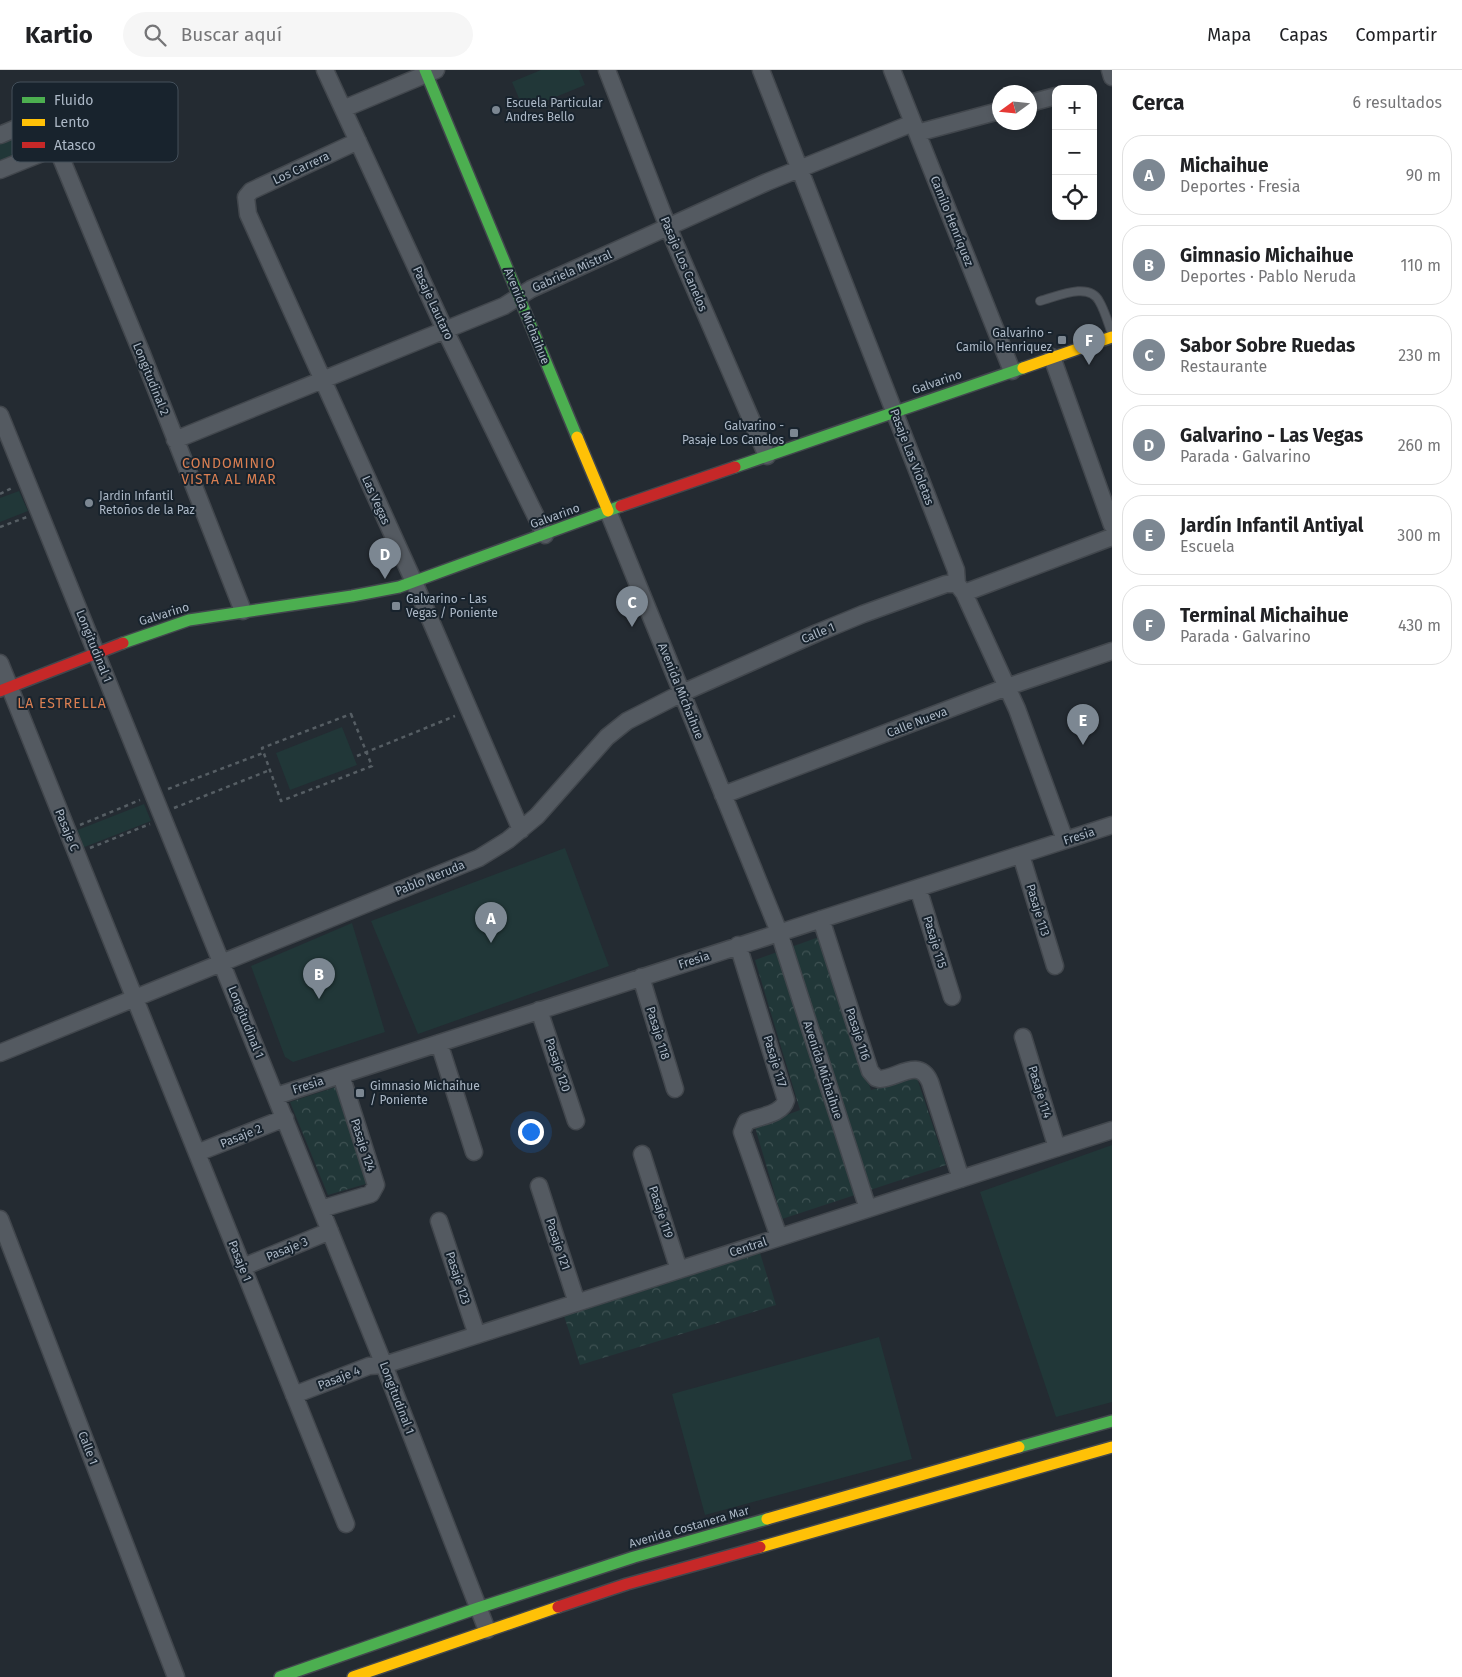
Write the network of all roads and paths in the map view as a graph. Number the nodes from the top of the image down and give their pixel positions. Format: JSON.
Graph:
{"nodes":[{"id":1,"x":325,"y":70,"type":"edge"},
{"id":2,"x":607,"y":70,"type":"edge"},
{"id":3,"x":761,"y":70,"type":"edge"},
{"id":4,"x":892,"y":70,"type":"edge"},
{"id":5,"x":1110,"y":70,"type":"edge"},
{"id":6,"x":429,"y":71,"type":"edge"},
{"id":7,"x":1112,"y":77,"type":"edge"},
{"id":8,"x":1052,"y":97,"type":"edge"},
{"id":9,"x":1037,"y":101,"type":"edge"},
{"id":10,"x":343,"y":109,"type":"junction"},
{"id":11,"x":992,"y":113,"type":"edge"},
{"id":12,"x":915,"y":128,"type":"junction"},
{"id":13,"x":12,"y":130,"type":"edge"},
{"id":14,"x":0,"y":135,"type":"edge"},
{"id":15,"x":358,"y":141,"type":"junction"},
{"id":16,"x":20,"y":162,"type":"edge"},
{"id":17,"x":63,"y":162,"type":"edge"},
{"id":18,"x":799,"y":168,"type":"junction"},
{"id":19,"x":0,"y":170,"type":"edge"},
{"id":20,"x":246,"y":196,"type":"joint"},
{"id":21,"x":668,"y":227,"type":"junction"},
{"id":22,"x":519,"y":297,"type":"junction"},
{"id":23,"x":1040,"y":300,"type":"dead end"},
{"id":24,"x":445,"y":330,"type":"junction"},
{"id":25,"x":1112,"y":336,"type":"edge"},
{"id":26,"x":1052,"y":357,"type":"junction"},
{"id":27,"x":1012,"y":371,"type":"junction"},
{"id":28,"x":322,"y":380,"type":"junction"},
{"id":29,"x":894,"y":412,"type":"junction"},
{"id":30,"x":0,"y":415,"type":"edge"},
{"id":31,"x":175,"y":440,"type":"junction"},
{"id":32,"x":767,"y":456,"type":"junction"},
{"id":33,"x":39,"y":512,"type":"junction"},
{"id":34,"x":608,"y":512,"type":"junction"},
{"id":35,"x":1112,"y":525,"type":"edge"},
{"id":36,"x":0,"y":527,"type":"edge"},
{"id":37,"x":545,"y":534,"type":"junction"},
{"id":38,"x":1112,"y":537,"type":"edge"},
{"id":39,"x":414,"y":582,"type":"junction"},
{"id":40,"x":961,"y":588,"type":"junction"},
{"id":41,"x":243,"y":611,"type":"junction"},
{"id":42,"x":1112,"y":651,"type":"edge"},
{"id":43,"x":96,"y":653,"type":"junction"},
{"id":44,"x":0,"y":663,"type":"edge"},
{"id":45,"x":1007,"y":687,"type":"junction"},
{"id":46,"x":5,"y":689,"type":"edge"},
{"id":47,"x":682,"y":692,"type":"junction"},
{"id":48,"x":469,"y":710,"type":"junction"},
{"id":49,"x":263,"y":753,"type":"junction"},
{"id":50,"x":367,"y":753,"type":"junction"},
{"id":51,"x":357,"y":756,"type":"dead end"},
{"id":52,"x":270,"y":770,"type":"junction"},
{"id":53,"x":154,"y":795,"type":"junction"},
{"id":54,"x":723,"y":795,"type":"junction"},
{"id":55,"x":162,"y":816,"type":"junction"},
{"id":56,"x":1112,"y":825,"type":"edge"},
{"id":57,"x":67,"y":830,"type":"junction"},
{"id":58,"x":521,"y":830,"type":"junction"},
{"id":59,"x":1065,"y":840,"type":"junction"},
{"id":60,"x":77,"y":854,"type":"junction"},
{"id":61,"x":1020,"y":855,"type":"junction"},
{"id":62,"x":918,"y":888,"type":"junction"},
{"id":63,"x":821,"y":918,"type":"junction"},
{"id":64,"x":779,"y":932,"type":"junction"},
{"id":65,"x":738,"y":945,"type":"junction"},
{"id":66,"x":221,"y":962,"type":"junction"},
{"id":67,"x":1055,"y":966,"type":"dead end"},
{"id":68,"x":641,"y":977,"type":"junction"},
{"id":69,"x":952,"y":997,"type":"dead end"},
{"id":70,"x":135,"y":998,"type":"junction"},
{"id":71,"x":540,"y":1010,"type":"junction"},
{"id":72,"x":1023,"y":1037,"type":"dead end"},
{"id":73,"x":439,"y":1043,"type":"junction"},
{"id":74,"x":0,"y":1053,"type":"edge"},
{"id":75,"x":340,"y":1075,"type":"junction"},
{"id":76,"x":675,"y":1089,"type":"dead end"},
{"id":77,"x":276,"y":1096,"type":"junction"},
{"id":78,"x":285,"y":1118,"type":"junction"},
{"id":79,"x":576,"y":1121,"type":"dead end"},
{"id":80,"x":1112,"y":1130,"type":"edge"},
{"id":81,"x":1057,"y":1148,"type":"junction"},
{"id":82,"x":474,"y":1152,"type":"dead end"},
{"id":83,"x":197,"y":1153,"type":"junction"},
{"id":84,"x":642,"y":1154,"type":"dead end"},
{"id":85,"x":961,"y":1179,"type":"junction"},
{"id":86,"x":539,"y":1186,"type":"dead end"},
{"id":87,"x":321,"y":1209,"type":"junction"},
{"id":88,"x":868,"y":1209,"type":"junction"},
{"id":89,"x":0,"y":1219,"type":"edge"},
{"id":90,"x":439,"y":1221,"type":"dead end"},
{"id":91,"x":330,"y":1231,"type":"junction"},
{"id":92,"x":779,"y":1237,"type":"junction"},
{"id":93,"x":4,"y":1243,"type":"edge"},
{"id":94,"x":243,"y":1267,"type":"junction"},
{"id":95,"x":679,"y":1270,"type":"junction"},
{"id":96,"x":577,"y":1303,"type":"junction"},
{"id":97,"x":477,"y":1335,"type":"junction"},
{"id":98,"x":384,"y":1365,"type":"junction"},
{"id":99,"x":294,"y":1395,"type":"junction"},
{"id":100,"x":1112,"y":1421,"type":"edge"},
{"id":101,"x":1112,"y":1447,"type":"edge"},
{"id":102,"x":961,"y":1477,"type":"junction"},
{"id":103,"x":346,"y":1524,"type":"dead end"},
{"id":104,"x":478,"y":1608,"type":"junction"},
{"id":105,"x":487,"y":1630,"type":"junction"},
{"id":106,"x":176,"y":1677,"type":"edge"},
{"id":107,"x":280,"y":1677,"type":"edge"},
{"id":108,"x":353,"y":1677,"type":"edge"}],
"edges":[{"from":1,"to":10,"type":"street","name":"Pasaje Lautaro"},
{"from":2,"to":21,"type":"street","name":"Pasaje Los Canelos"},
{"from":3,"to":18,"type":"street","name":"Pasaje Las Violetas"},
{"from":4,"to":12,"type":"street","name":"Camilo Henríquez"},
{"from":5,"to":7,"type":"street"},
{"from":6,"to":10,"type":"street"},
{"from":6,"to":22,"type":"main road","name":"Avenida Michaihue"},
{"from":8,"to":9,"type":"street"},
{"from":10,"to":15,"type":"street","name":"Pasaje Lautaro"},
{"from":11,"to":12,"type":"street","name":"Gabriela Mistral"},
{"from":12,"to":18,"type":"street","name":"Gabriela Mistral"},
{"from":12,"to":27,"type":"street","name":"Camilo Henríquez"},
{"from":13,"to":14,"type":"street","name":"Longitudinal 2"},
{"from":15,"to":20,"type":"street","name":"Los Carrera"},
{"from":15,"to":24,"type":"street","name":"Pasaje Lautaro"},
{"from":16,"to":19,"type":"street"},
{"from":17,"to":31,"type":"street","name":"Longitudinal 2"},
{"from":18,"to":21,"type":"street","name":"Gabriela Mistral"},
{"from":18,"to":29,"type":"street","name":"Pasaje Las Violetas"},
{"from":20,"to":28,"type":"street","name":"Las Vegas"},
{"from":21,"to":22,"type":"street","name":"Gabriela Mistral"},
{"from":21,"to":32,"type":"street","name":"Pasaje Los Canelos"},
{"from":22,"to":24,"type":"street","name":"Gabriela Mistral"},
{"from":22,"to":34,"type":"main road","name":"Avenida Michaihue"},
{"from":23,"to":25,"type":"lane"},
{"from":24,"to":28,"type":"street","name":"Gabriela Mistral"},
{"from":24,"to":37,"type":"street","name":"Pasaje Lautaro"},
{"from":25,"to":26,"type":"main road","name":"Galvarino"},
{"from":26,"to":27,"type":"main road","name":"Galvarino"},
{"from":26,"to":35,"type":"street"},
{"from":27,"to":29,"type":"main road","name":"Galvarino"},
{"from":28,"to":31,"type":"street","name":"Gabriela Mistral"},
{"from":28,"to":39,"type":"street","name":"Las Vegas"},
{"from":29,"to":32,"type":"main road","name":"Galvarino"},
{"from":29,"to":40,"type":"street","name":"Pasaje Las Violetas"},
{"from":30,"to":33,"type":"street","name":"Longitudinal 1"},
{"from":31,"to":41,"type":"street","name":"Longitudinal 2"},
{"from":32,"to":34,"type":"main road","name":"Galvarino"},
{"from":33,"to":36,"type":"path"},
{"from":33,"to":43,"type":"street","name":"Longitudinal 1"},
{"from":34,"to":37,"type":"main road","name":"Galvarino"},
{"from":34,"to":47,"type":"street","name":"Avenida Michaihue"},
{"from":37,"to":39,"type":"main road","name":"Galvarino"},
{"from":38,"to":40,"type":"street","name":"Calle 1"},
{"from":39,"to":41,"type":"main road","name":"Galvarino"},
{"from":39,"to":48,"type":"street","name":"Las Vegas"},
{"from":40,"to":45,"type":"street","name":"Pasaje Las Violetas"},
{"from":40,"to":47,"type":"street","name":"Calle 1"},
{"from":41,"to":43,"type":"main road","name":"Galvarino"},
{"from":42,"to":45,"type":"street","name":"Calle Nueva"},
{"from":43,"to":46,"type":"main road","name":"Galvarino"},
{"from":43,"to":53,"type":"street","name":"Longitudinal 1"},
{"from":44,"to":46,"type":"street","name":"Pasaje C"},
{"from":45,"to":54,"type":"street","name":"Calle Nueva"},
{"from":45,"to":59,"type":"street","name":"Pasaje Las Violetas"},
{"from":46,"to":57,"type":"street","name":"Pasaje C"},
{"from":47,"to":54,"type":"street","name":"Avenida Michaihue"},
{"from":47,"to":58,"type":"street","name":"Pablo Neruda"},
{"from":48,"to":50,"type":"path"},
{"from":48,"to":58,"type":"street","name":"Las Vegas"},
{"from":49,"to":50,"type":"path"},
{"from":49,"to":52,"type":"path"},
{"from":49,"to":53,"type":"path"},
{"from":50,"to":51,"type":"path"},
{"from":50,"to":52,"type":"path"},
{"from":52,"to":55,"type":"path"},
{"from":53,"to":55,"type":"street","name":"Longitudinal 1"},
{"from":53,"to":57,"type":"path"},
{"from":54,"to":64,"type":"street","name":"Avenida Michaihue"},
{"from":55,"to":60,"type":"path"},
{"from":55,"to":66,"type":"street","name":"Longitudinal 1"},
{"from":56,"to":59,"type":"street","name":"Fresia"},
{"from":57,"to":60,"type":"street","name":"Pasaje C"},
{"from":58,"to":66,"type":"street","name":"Pablo Neruda"},
{"from":59,"to":61,"type":"street","name":"Fresia"},
{"from":60,"to":70,"type":"street","name":"Pasaje C"},
{"from":61,"to":62,"type":"street","name":"Fresia"},
{"from":61,"to":67,"type":"street","name":"Pasaje 113"},
{"from":62,"to":63,"type":"street","name":"Fresia"},
{"from":62,"to":69,"type":"street","name":"Pasaje 115"},
{"from":63,"to":64,"type":"street","name":"Fresia"},
{"from":63,"to":85,"type":"street","name":"Pasaje 116"},
{"from":64,"to":65,"type":"street","name":"Fresia"},
{"from":64,"to":88,"type":"street","name":"Avenida Michaihue"},
{"from":65,"to":68,"type":"street","name":"Fresia"},
{"from":65,"to":92,"type":"street","name":"Pasaje 117"},
{"from":66,"to":70,"type":"street","name":"Pablo Neruda"},
{"from":66,"to":77,"type":"street","name":"Longitudinal 1"},
{"from":68,"to":71,"type":"street","name":"Fresia"},
{"from":68,"to":76,"type":"street","name":"Pasaje 118"},
{"from":70,"to":74,"type":"street","name":"Pablo Neruda"},
{"from":70,"to":83,"type":"street","name":"Pasaje 1"},
{"from":71,"to":73,"type":"street","name":"Fresia"},
{"from":71,"to":79,"type":"street","name":"Pasaje 120"},
{"from":72,"to":81,"type":"street","name":"Pasaje 114"},
{"from":73,"to":75,"type":"street","name":"Fresia"},
{"from":73,"to":82,"type":"street"},
{"from":75,"to":77,"type":"street","name":"Fresia"},
{"from":75,"to":87,"type":"street","name":"Pasaje 124"},
{"from":77,"to":78,"type":"street","name":"Longitudinal 1"},
{"from":78,"to":83,"type":"street","name":"Pasaje 2"},
{"from":78,"to":87,"type":"street","name":"Longitudinal 1"},
{"from":80,"to":81,"type":"street","name":"Central"},
{"from":81,"to":85,"type":"street","name":"Central"},
{"from":83,"to":94,"type":"street","name":"Pasaje 1"},
{"from":84,"to":95,"type":"street","name":"Pasaje 119"},
{"from":85,"to":88,"type":"street","name":"Central"},
{"from":86,"to":96,"type":"street","name":"Pasaje 121"},
{"from":87,"to":91,"type":"street","name":"Longitudinal 1"},
{"from":88,"to":92,"type":"street","name":"Central"},
{"from":89,"to":93,"type":"street","name":"Calle 1"},
{"from":90,"to":97,"type":"street","name":"Pasaje 123"},
{"from":91,"to":94,"type":"street","name":"Pasaje 3"},
{"from":91,"to":98,"type":"street","name":"Longitudinal 1"},
{"from":92,"to":95,"type":"street","name":"Central"},
{"from":93,"to":106,"type":"street","name":"Calle 1"},
{"from":94,"to":99,"type":"street","name":"Pasaje 1"},
{"from":95,"to":96,"type":"street","name":"Central"},
{"from":96,"to":97,"type":"street","name":"Central"},
{"from":97,"to":98,"type":"street","name":"Central"},
{"from":98,"to":99,"type":"street","name":"Pasaje 4"},
{"from":98,"to":104,"type":"street","name":"Longitudinal 1"},
{"from":99,"to":103,"type":"street","name":"Pasaje 1"},
{"from":100,"to":102,"type":"main road","name":"Avenida Costanera Mar"},
{"from":101,"to":102,"type":"main road","name":"Avenida Costanera Mar"},
{"from":102,"to":104,"type":"main road","name":"Avenida Costanera Mar"},
{"from":102,"to":105,"type":"main road","name":"Avenida Costanera Mar"},
{"from":104,"to":105,"type":"street","name":"Longitudinal 1"},
{"from":104,"to":107,"type":"main road","name":"Avenida Costanera Mar"},
{"from":105,"to":108,"type":"main road","name":"Avenida Costanera Mar"}]}
